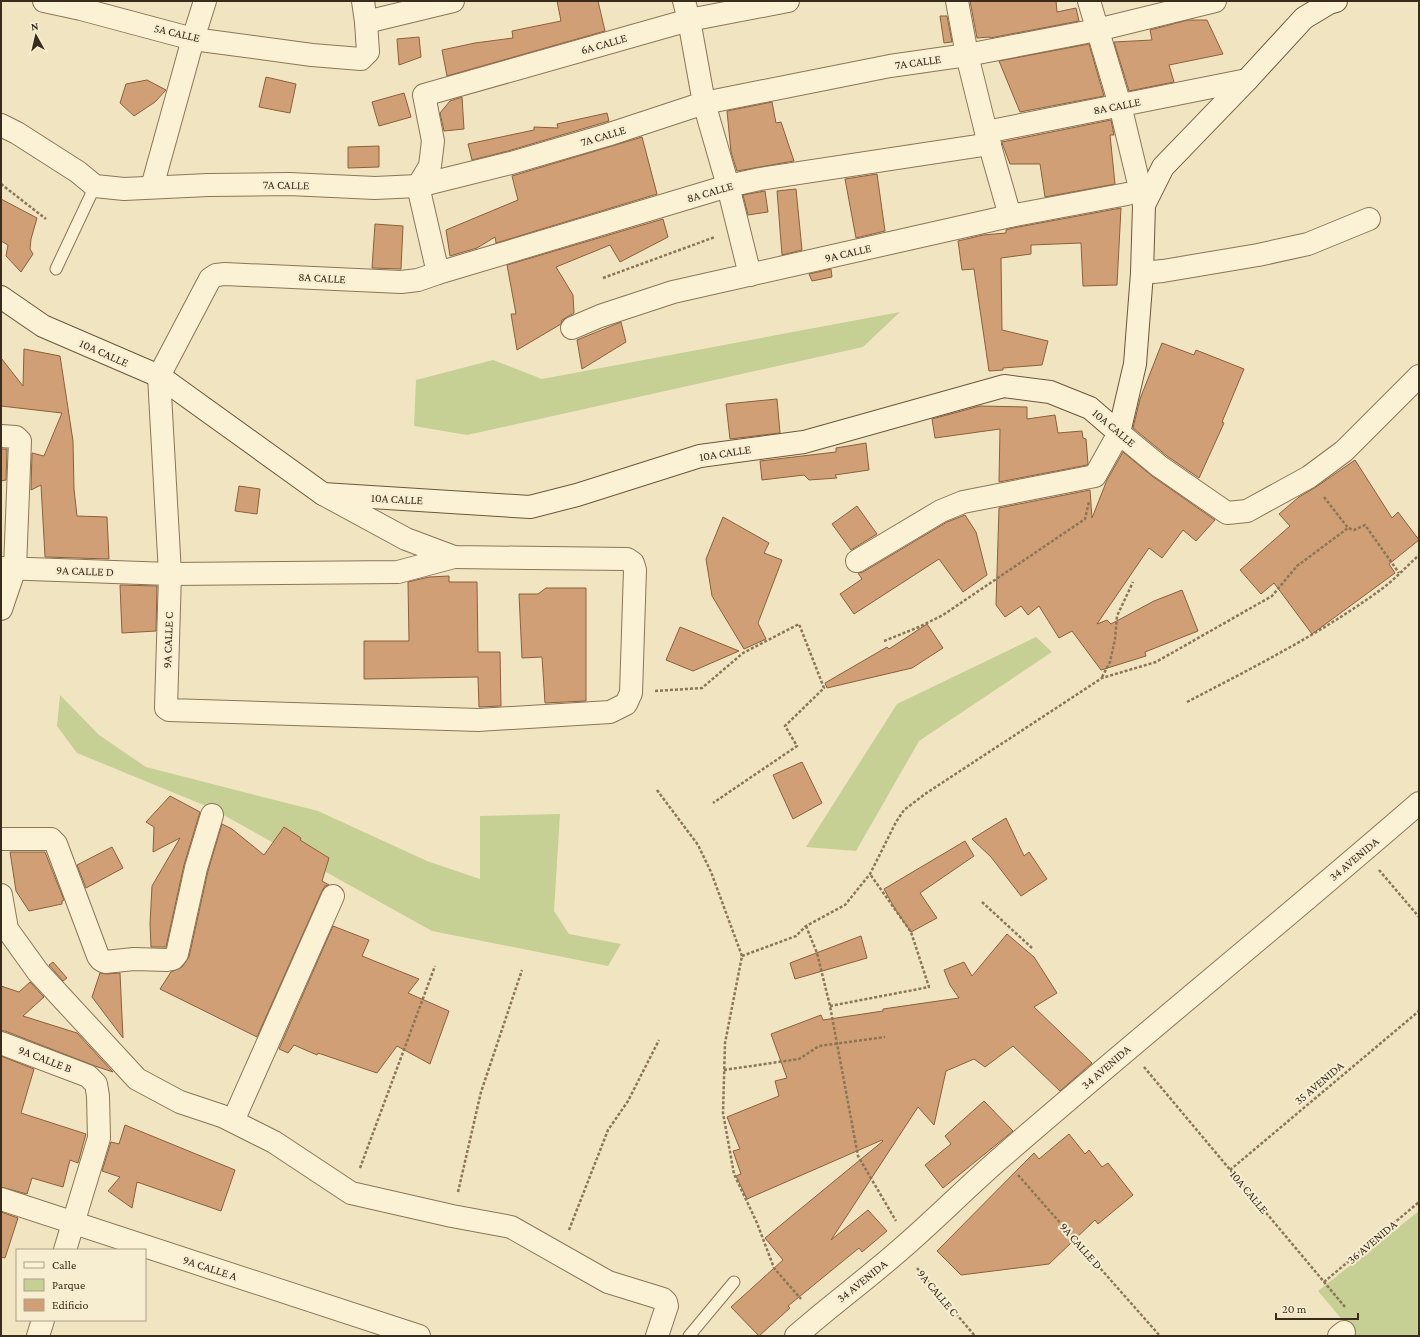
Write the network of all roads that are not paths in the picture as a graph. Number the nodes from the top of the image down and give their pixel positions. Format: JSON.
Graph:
{"nodes":[{"id":1,"x":44,"y":1,"type":"edge"},
{"id":2,"x":205,"y":1,"type":"edge"},
{"id":3,"x":453,"y":1,"type":"edge"},
{"id":4,"x":788,"y":1,"type":"edge"},
{"id":5,"x":957,"y":1,"type":"edge"},
{"id":6,"x":1089,"y":1,"type":"edge"},
{"id":7,"x":1215,"y":1,"type":"edge"},
{"id":8,"x":1336,"y":1,"type":"edge"},
{"id":9,"x":364,"y":11,"type":"edge"},
{"id":10,"x":686,"y":11,"type":"edge"},
{"id":11,"x":1097,"y":30,"type":"junction"},
{"id":12,"x":193,"y":39,"type":"junction"},
{"id":13,"x":967,"y":55,"type":"junction"},
{"id":14,"x":1247,"y":80,"type":"junction"},
{"id":15,"x":704,"y":103,"type":"junction"},
{"id":16,"x":1120,"y":105,"type":"junction"},
{"id":17,"x":1,"y":125,"type":"edge"},
{"id":18,"x":988,"y":138,"type":"junction"},
{"id":19,"x":95,"y":186,"type":"junction"},
{"id":20,"x":418,"y":186,"type":"junction"},
{"id":21,"x":728,"y":186,"type":"junction"},
{"id":22,"x":152,"y":187,"type":"junction"},
{"id":23,"x":1136,"y":199,"type":"junction"},
{"id":24,"x":1010,"y":216,"type":"junction"},
{"id":25,"x":1369,"y":219,"type":"dead end"},
{"id":26,"x":56,"y":269,"type":"dead end"},
{"id":27,"x":438,"y":273,"type":"junction"},
{"id":28,"x":1142,"y":273,"type":"junction"},
{"id":29,"x":750,"y":275,"type":"junction"},
{"id":30,"x":1,"y":297,"type":"edge"},
{"id":31,"x":572,"y":328,"type":"dead end"},
{"id":32,"x":159,"y":376,"type":"junction"},
{"id":33,"x":1419,"y":376,"type":"edge"},
{"id":34,"x":1119,"y":433,"type":"junction"},
{"id":35,"x":9,"y":436,"type":"edge"},
{"id":36,"x":323,"y":494,"type":"junction"},
{"id":37,"x":454,"y":557,"type":"junction"},
{"id":38,"x":857,"y":560,"type":"dead end"},
{"id":39,"x":8,"y":568,"type":"edge"},
{"id":40,"x":170,"y":574,"type":"junction"},
{"id":41,"x":1,"y":609,"type":"edge"},
{"id":42,"x":1419,"y":803,"type":"edge"},
{"id":43,"x":212,"y":815,"type":"dead end"},
{"id":44,"x":1,"y":839,"type":"edge"},
{"id":45,"x":1,"y":895,"type":"edge"},
{"id":46,"x":333,"y":896,"type":"dead end"},
{"id":47,"x":1,"y":1043,"type":"edge"},
{"id":48,"x":233,"y":1121,"type":"junction"},
{"id":49,"x":1,"y":1199,"type":"edge"},
{"id":50,"x":73,"y":1223,"type":"junction"},
{"id":51,"x":65,"y":1249,"type":"edge"},
{"id":52,"x":734,"y":1282,"type":"dead end"},
{"id":53,"x":43,"y":1321,"type":"edge"},
{"id":54,"x":38,"y":1336,"type":"edge"},
{"id":55,"x":419,"y":1336,"type":"edge"},
{"id":56,"x":657,"y":1336,"type":"edge"},
{"id":57,"x":689,"y":1336,"type":"edge"},
{"id":58,"x":796,"y":1336,"type":"edge"}],
"edges":[{"from":1,"to":12,"type":"street","name":"5A CALLE"},
{"from":2,"to":12,"type":"street"},
{"from":3,"to":9,"type":"street"},
{"from":4,"to":10,"type":"street","name":"6A CALLE"},
{"from":5,"to":13,"type":"street"},
{"from":6,"to":11,"type":"street"},
{"from":7,"to":11,"type":"street","name":"7A CALLE"},
{"from":8,"to":14,"type":"street"},
{"from":9,"to":12,"type":"street","name":"5A CALLE"},
{"from":10,"to":15,"type":"street"},
{"from":10,"to":20,"type":"street","name":"6A CALLE"},
{"from":11,"to":13,"type":"street","name":"7A CALLE"},
{"from":11,"to":16,"type":"street"},
{"from":12,"to":22,"type":"street"},
{"from":13,"to":15,"type":"street","name":"7A CALLE"},
{"from":13,"to":18,"type":"street"},
{"from":14,"to":16,"type":"street","name":"8A CALLE"},
{"from":14,"to":23,"type":"street"},
{"from":15,"to":20,"type":"street","name":"7A CALLE"},
{"from":15,"to":21,"type":"street"},
{"from":16,"to":18,"type":"street","name":"8A CALLE"},
{"from":16,"to":23,"type":"street"},
{"from":17,"to":19,"type":"street"},
{"from":18,"to":21,"type":"street","name":"8A CALLE"},
{"from":18,"to":24,"type":"street"},
{"from":19,"to":22,"type":"street","name":"7A CALLE"},
{"from":19,"to":26,"type":"lane"},
{"from":20,"to":22,"type":"street","name":"7A CALLE"},
{"from":20,"to":27,"type":"street"},
{"from":21,"to":27,"type":"street","name":"8A CALLE"},
{"from":21,"to":29,"type":"street"},
{"from":23,"to":24,"type":"street","name":"9A CALLE"},
{"from":23,"to":28,"type":"street"},
{"from":24,"to":29,"type":"street","name":"9A CALLE"},
{"from":25,"to":28,"type":"street"},
{"from":27,"to":32,"type":"street","name":"8A CALLE"},
{"from":28,"to":34,"type":"street"},
{"from":29,"to":31,"type":"street","name":"9A CALLE"},
{"from":30,"to":32,"type":"street","name":"10A CALLE"},
{"from":32,"to":36,"type":"street","name":"10A CALLE"},
{"from":32,"to":40,"type":"street","name":"9A CALLE C"},
{"from":33,"to":34,"type":"street","name":"10A CALLE"},
{"from":34,"to":36,"type":"street","name":"10A CALLE"},
{"from":34,"to":38,"type":"street"},
{"from":35,"to":39,"type":"street"},
{"from":36,"to":37,"type":"street"},
{"from":37,"to":40,"type":"street","name":"9A CALLE D"},
{"from":37,"to":40,"type":"street","name":"9A CALLE C"},
{"from":39,"to":40,"type":"street","name":"9A CALLE D"},
{"from":39,"to":41,"type":"street"},
{"from":42,"to":58,"type":"street","name":"34 AVENIDA"},
{"from":43,"to":44,"type":"street"},
{"from":45,"to":48,"type":"street"},
{"from":46,"to":48,"type":"street"},
{"from":47,"to":50,"type":"street","name":"9A CALLE B"},
{"from":48,"to":56,"type":"street"},
{"from":49,"to":50,"type":"street","name":"9A CALLE A"},
{"from":50,"to":51,"type":"street"},
{"from":50,"to":55,"type":"street","name":"9A CALLE A"},
{"from":52,"to":57,"type":"lane"},
{"from":53,"to":54,"type":"street"}]}
